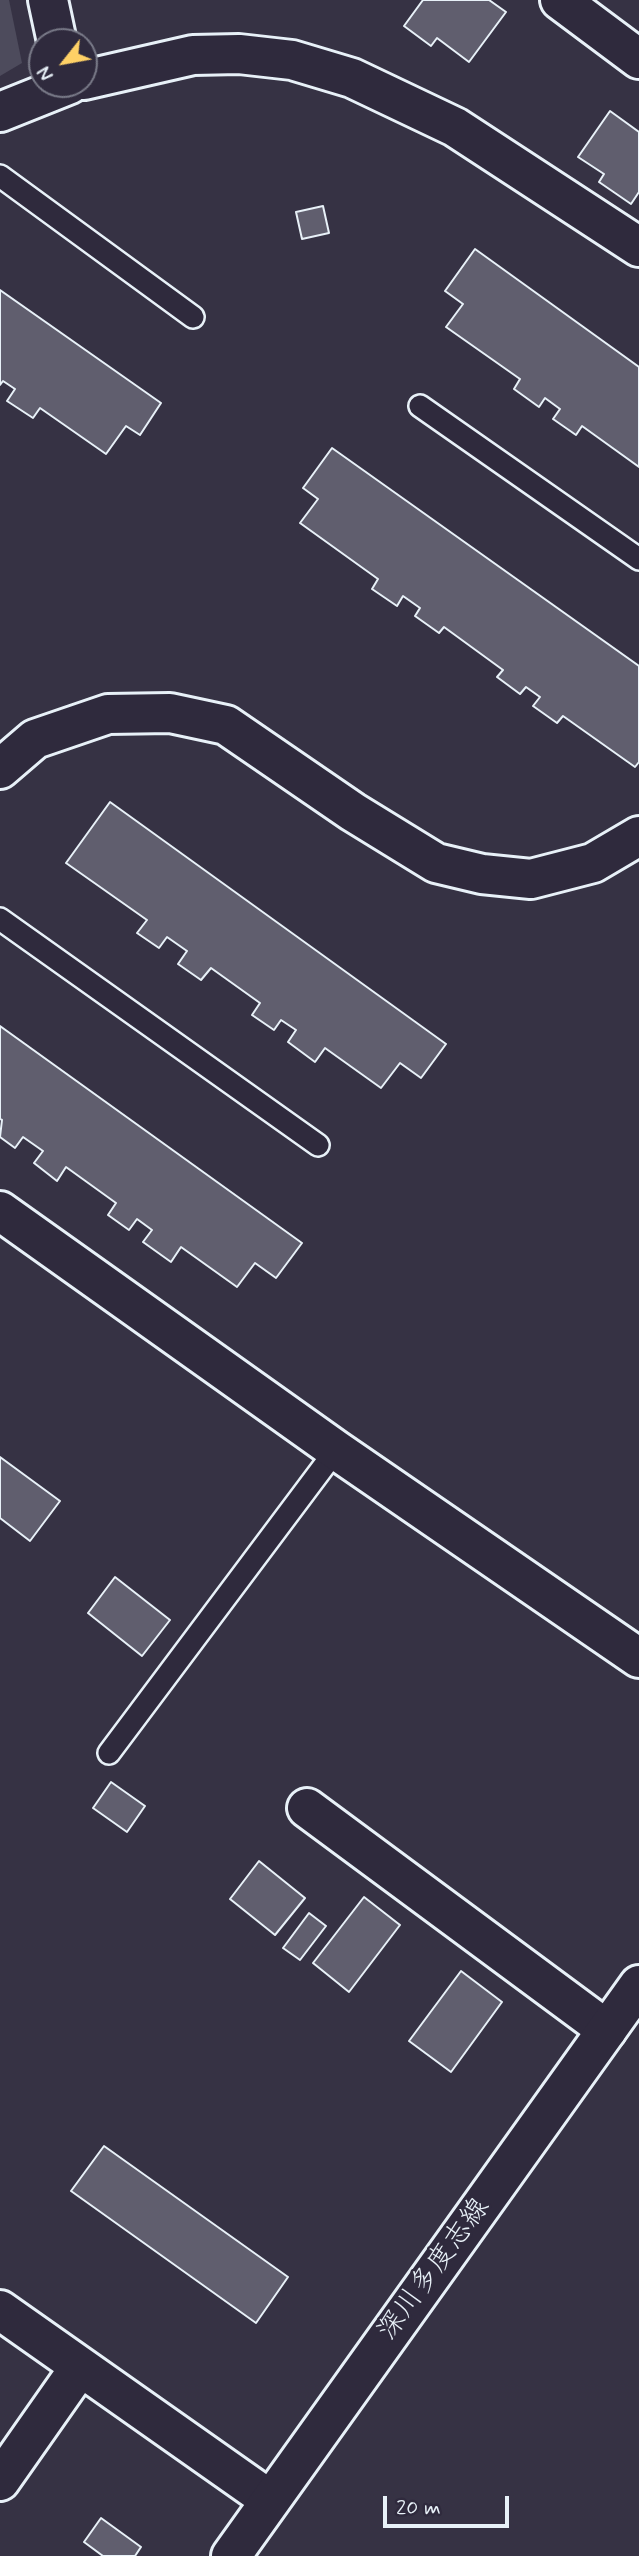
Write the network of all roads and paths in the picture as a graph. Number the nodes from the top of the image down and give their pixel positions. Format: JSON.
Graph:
{"nodes":[{"id":1,"x":48,"y":0,"type":"edge"},
{"id":2,"x":560,"y":0,"type":"edge"},
{"id":3,"x":54,"y":28,"type":"edge"},
{"id":4,"x":639,"y":59,"type":"edge"},
{"id":5,"x":98,"y":77,"type":"edge"},
{"id":6,"x":35,"y":98,"type":"edge"},
{"id":7,"x":0,"y":113,"type":"edge"},
{"id":8,"x":0,"y":176,"type":"edge"},
{"id":9,"x":639,"y":247,"type":"edge"},
{"id":10,"x":193,"y":317,"type":"dead end"},
{"id":11,"x":420,"y":406,"type":"dead end"},
{"id":12,"x":639,"y":559,"type":"edge"},
{"id":13,"x":0,"y":769,"type":"edge"},
{"id":14,"x":639,"y":836,"type":"edge"},
{"id":15,"x":0,"y":919,"type":"edge"},
{"id":16,"x":318,"y":1145,"type":"dead end"},
{"id":17,"x":0,"y":1210,"type":"edge"},
{"id":18,"x":336,"y":1450,"type":"junction"},
{"id":19,"x":639,"y":1658,"type":"edge"},
{"id":20,"x":109,"y":1753,"type":"dead end"},
{"id":21,"x":307,"y":1808,"type":"dead end"},
{"id":22,"x":639,"y":1985,"type":"edge"},
{"id":23,"x":607,"y":2030,"type":"junction"},
{"id":24,"x":0,"y":2310,"type":"edge"},
{"id":25,"x":80,"y":2367,"type":"junction"},
{"id":26,"x":0,"y":2481,"type":"edge"},
{"id":27,"x":270,"y":2500,"type":"junction"},
{"id":28,"x":230,"y":2556,"type":"edge"}],
"edges":[{"from":1,"to":3,"type":"street"},
{"from":2,"to":4,"type":"street"},
{"from":5,"to":9,"type":"street"},
{"from":6,"to":7,"type":"street"},
{"from":8,"to":10,"type":"lane"},
{"from":11,"to":12,"type":"lane"},
{"from":13,"to":14,"type":"street"},
{"from":15,"to":16,"type":"lane"},
{"from":17,"to":18,"type":"street"},
{"from":18,"to":19,"type":"street"},
{"from":18,"to":20,"type":"lane"},
{"from":21,"to":23,"type":"street"},
{"from":22,"to":23,"type":"street","name":"深川多度志線"},
{"from":23,"to":27,"type":"street","name":"深川多度志線"},
{"from":24,"to":25,"type":"street"},
{"from":25,"to":26,"type":"street"},
{"from":25,"to":27,"type":"street"},
{"from":27,"to":28,"type":"street","name":"深川多度志線"}]}
